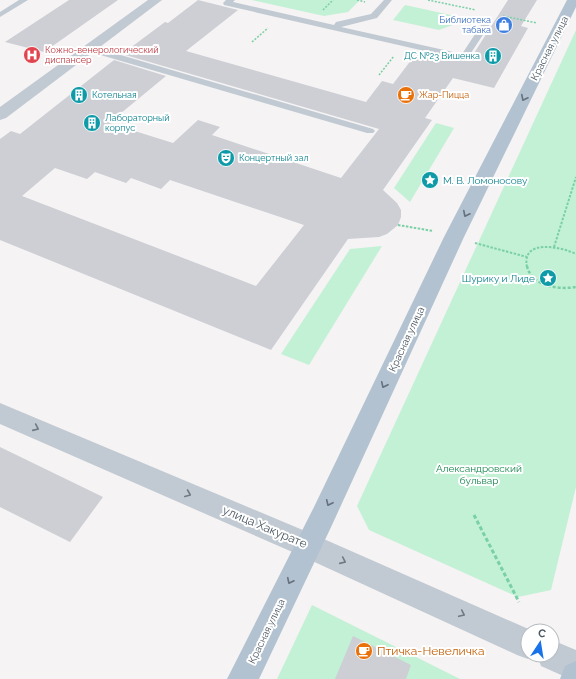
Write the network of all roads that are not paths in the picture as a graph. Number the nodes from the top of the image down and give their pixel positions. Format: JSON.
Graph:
{"nodes":[{"id":1,"x":24,"y":0,"type":"edge"},
{"id":2,"x":156,"y":0,"type":"edge"},
{"id":3,"x":231,"y":0,"type":"edge"},
{"id":4,"x":388,"y":0,"type":"edge"},
{"id":5,"x":573,"y":0,"type":"edge"},
{"id":6,"x":0,"y":15,"type":"edge"},
{"id":7,"x":488,"y":21,"type":"dead end"},
{"id":8,"x":336,"y":28,"type":"junction"},
{"id":9,"x":90,"y":48,"type":"junction"},
{"id":10,"x":0,"y":115,"type":"edge"},
{"id":11,"x":370,"y":131,"type":"dead end"},
{"id":12,"x":0,"y":413,"type":"edge"},
{"id":13,"x":307,"y":546,"type":"junction"},
{"id":14,"x":520,"y":640,"type":"edge"},
{"id":15,"x":560,"y":659,"type":"edge"},
{"id":16,"x":576,"y":666,"type":"edge"},
{"id":17,"x":243,"y":679,"type":"edge"}],
"edges":[{"from":1,"to":6,"type":"lane"},
{"from":2,"to":9,"type":"street"},
{"from":3,"to":8,"type":"lane"},
{"from":4,"to":8,"type":"lane"},
{"from":5,"to":13,"type":"main road","name":"Красная улица","one_way":true},
{"from":7,"to":8,"type":"lane"},
{"from":9,"to":10,"type":"street"},
{"from":9,"to":11,"type":"lane"},
{"from":12,"to":13,"type":"street","name":"улица Хакурате","one_way":true},
{"from":13,"to":14,"type":"street","name":"улица Хакурате","one_way":true},
{"from":13,"to":17,"type":"main road","name":"Красная улица","one_way":true},
{"from":15,"to":16,"type":"street"}]}
